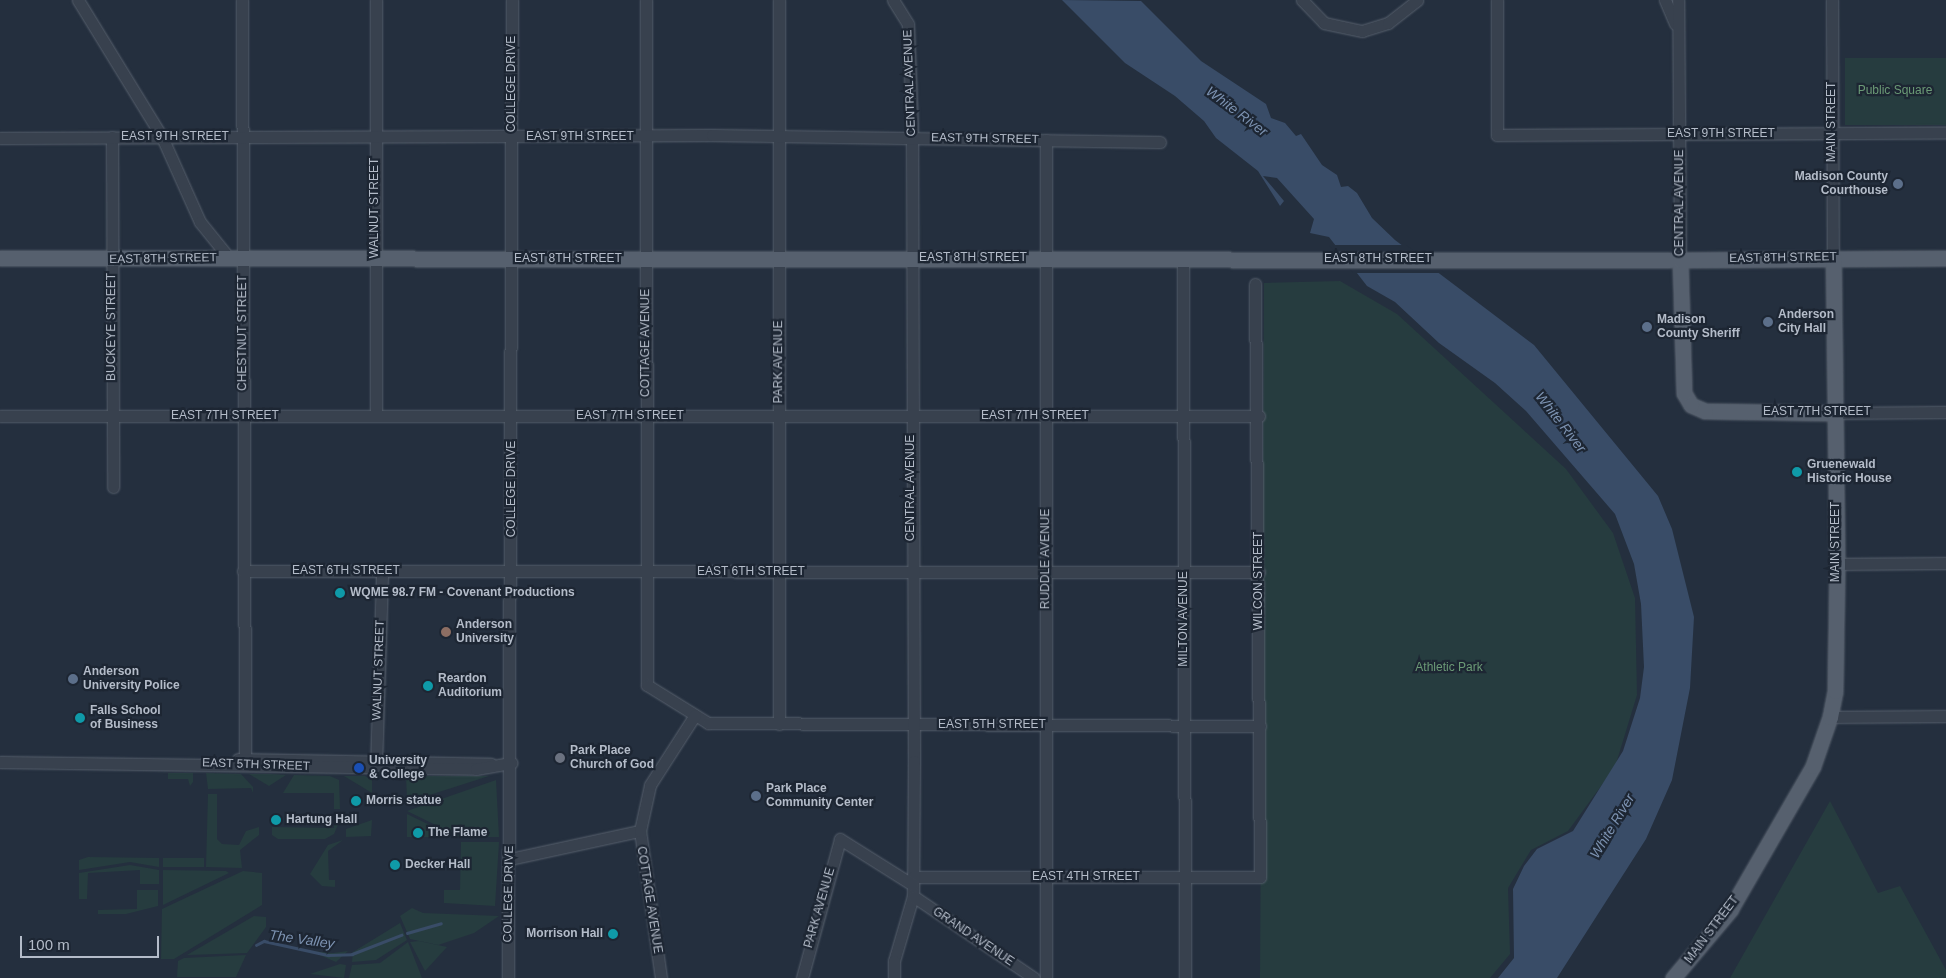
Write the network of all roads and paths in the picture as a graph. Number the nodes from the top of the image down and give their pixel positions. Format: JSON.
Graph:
{"nodes":[{"id":1,"x":78,"y":0,"type":"edge"},
{"id":2,"x":242,"y":0,"type":"edge"},
{"id":3,"x":376,"y":0,"type":"edge"},
{"id":4,"x":512,"y":0,"type":"edge"},
{"id":5,"x":646,"y":0,"type":"edge"},
{"id":6,"x":779,"y":0,"type":"edge"},
{"id":7,"x":893,"y":0,"type":"edge"},
{"id":8,"x":1302,"y":0,"type":"edge"},
{"id":9,"x":1417,"y":0,"type":"edge"},
{"id":10,"x":1497,"y":0,"type":"edge"},
{"id":11,"x":1665,"y":0,"type":"edge"},
{"id":12,"x":1678,"y":0,"type":"edge"},
{"id":13,"x":1832,"y":0,"type":"edge"},
{"id":14,"x":1679,"y":41,"type":"junction"},
{"id":15,"x":1946,"y":133,"type":"edge"},
{"id":16,"x":1679,"y":134,"type":"junction"},
{"id":17,"x":1832,"y":134,"type":"junction"},
{"id":18,"x":375,"y":136,"type":"junction"},
{"id":19,"x":646,"y":136,"type":"junction"},
{"id":20,"x":778,"y":136,"type":"junction"},
{"id":21,"x":243,"y":137,"type":"junction"},
{"id":22,"x":512,"y":137,"type":"junction"},
{"id":23,"x":0,"y":138,"type":"edge"},
{"id":24,"x":112,"y":138,"type":"junction"},
{"id":25,"x":162,"y":138,"type":"junction"},
{"id":26,"x":912,"y":138,"type":"junction"},
{"id":27,"x":1046,"y":140,"type":"junction"},
{"id":28,"x":1160,"y":142,"type":"dead end"},
{"id":29,"x":1833,"y":257,"type":"junction"},
{"id":30,"x":0,"y":258,"type":"edge"},
{"id":31,"x":236,"y":258,"type":"junction"},
{"id":32,"x":646,"y":258,"type":"junction"},
{"id":33,"x":779,"y":258,"type":"junction"},
{"id":34,"x":912,"y":258,"type":"junction"},
{"id":35,"x":1046,"y":258,"type":"junction"},
{"id":36,"x":1946,"y":258,"type":"edge"},
{"id":37,"x":112,"y":259,"type":"junction"},
{"id":38,"x":375,"y":259,"type":"junction"},
{"id":39,"x":512,"y":259,"type":"junction"},
{"id":40,"x":1183,"y":259,"type":"junction"},
{"id":41,"x":1674,"y":260,"type":"junction"},
{"id":42,"x":1255,"y":284,"type":"dead end"},
{"id":43,"x":1690,"y":405,"type":"joint"},
{"id":44,"x":1946,"y":412,"type":"edge"},
{"id":45,"x":1835,"y":413,"type":"junction"},
{"id":46,"x":0,"y":416,"type":"edge"},
{"id":47,"x":113,"y":416,"type":"junction"},
{"id":48,"x":243,"y":416,"type":"junction"},
{"id":49,"x":376,"y":416,"type":"junction"},
{"id":50,"x":512,"y":416,"type":"junction"},
{"id":51,"x":646,"y":416,"type":"junction"},
{"id":52,"x":779,"y":416,"type":"junction"},
{"id":53,"x":912,"y":416,"type":"junction"},
{"id":54,"x":1046,"y":416,"type":"junction"},
{"id":55,"x":1183,"y":416,"type":"junction"},
{"id":56,"x":1259,"y":416,"type":"junction"},
{"id":57,"x":113,"y":488,"type":"dead end"},
{"id":58,"x":1946,"y":563,"type":"edge"},
{"id":59,"x":1837,"y":564,"type":"junction"},
{"id":60,"x":243,"y":572,"type":"junction"},
{"id":61,"x":382,"y":572,"type":"junction"},
{"id":62,"x":512,"y":572,"type":"junction"},
{"id":63,"x":647,"y":572,"type":"junction"},
{"id":64,"x":780,"y":572,"type":"junction"},
{"id":65,"x":912,"y":572,"type":"junction"},
{"id":66,"x":1046,"y":572,"type":"junction"},
{"id":67,"x":1184,"y":572,"type":"junction"},
{"id":68,"x":1259,"y":572,"type":"junction"},
{"id":69,"x":647,"y":685,"type":"joint"},
{"id":70,"x":695,"y":716,"type":"junction"},
{"id":71,"x":1946,"y":716,"type":"edge"},
{"id":72,"x":1830,"y":717,"type":"junction"},
{"id":73,"x":779,"y":724,"type":"junction"},
{"id":74,"x":914,"y":725,"type":"junction"},
{"id":75,"x":1046,"y":725,"type":"junction"},
{"id":76,"x":1184,"y":726,"type":"junction"},
{"id":77,"x":1260,"y":726,"type":"junction"},
{"id":78,"x":245,"y":756,"type":"dead end"},
{"id":79,"x":0,"y":762,"type":"edge"},
{"id":80,"x":511,"y":763,"type":"junction"},
{"id":81,"x":376,"y":764,"type":"junction"},
{"id":82,"x":640,"y":831,"type":"junction"},
{"id":83,"x":840,"y":839,"type":"joint"},
{"id":84,"x":510,"y":859,"type":"junction"},
{"id":85,"x":1046,"y":877,"type":"junction"},
{"id":86,"x":1184,"y":877,"type":"junction"},
{"id":87,"x":1260,"y":877,"type":"joint"},
{"id":88,"x":913,"y":886,"type":"junction"},
{"id":89,"x":508,"y":978,"type":"edge"},
{"id":90,"x":661,"y":978,"type":"edge"},
{"id":91,"x":802,"y":978,"type":"edge"},
{"id":92,"x":894,"y":978,"type":"edge"},
{"id":93,"x":1034,"y":978,"type":"edge"},
{"id":94,"x":1046,"y":978,"type":"edge"},
{"id":95,"x":1185,"y":978,"type":"edge"},
{"id":96,"x":1673,"y":978,"type":"edge"}],
"edges":[{"from":1,"to":25,"type":"street"},
{"from":2,"to":21,"type":"street","name":"CHESTNUT STREET"},
{"from":3,"to":18,"type":"street","name":"WALNUT STREET"},
{"from":4,"to":22,"type":"street","name":"COLLEGE DRIVE"},
{"from":5,"to":19,"type":"street","name":"COTTAGE AVENUE"},
{"from":6,"to":20,"type":"street","name":"PARK AVENUE"},
{"from":7,"to":26,"type":"street","name":"CENTRAL AVENUE"},
{"from":8,"to":9,"type":"street"},
{"from":10,"to":16,"type":"street","name":"EAST 9TH STREET"},
{"from":11,"to":14,"type":"street"},
{"from":12,"to":14,"type":"street","name":"CENTRAL AVENUE"},
{"from":13,"to":17,"type":"street","name":"MAIN STREET"},
{"from":14,"to":16,"type":"street","name":"CENTRAL AVENUE"},
{"from":15,"to":17,"type":"street","name":"EAST 9TH STREET"},
{"from":16,"to":17,"type":"street","name":"EAST 9TH STREET"},
{"from":16,"to":41,"type":"street","name":"CENTRAL AVENUE"},
{"from":17,"to":29,"type":"street","name":"MAIN STREET"},
{"from":18,"to":21,"type":"street","name":"EAST 9TH STREET"},
{"from":18,"to":22,"type":"street","name":"EAST 9TH STREET"},
{"from":18,"to":38,"type":"street","name":"WALNUT STREET"},
{"from":19,"to":20,"type":"street","name":"EAST 9TH STREET"},
{"from":19,"to":22,"type":"street","name":"EAST 9TH STREET"},
{"from":19,"to":32,"type":"street","name":"COTTAGE AVENUE"},
{"from":20,"to":26,"type":"street","name":"EAST 9TH STREET"},
{"from":20,"to":33,"type":"street","name":"PARK AVENUE"},
{"from":21,"to":25,"type":"street","name":"EAST 9TH STREET"},
{"from":21,"to":31,"type":"street","name":"CHESTNUT STREET"},
{"from":22,"to":39,"type":"street","name":"COLLEGE DRIVE"},
{"from":23,"to":24,"type":"street","name":"EAST 9TH STREET"},
{"from":24,"to":25,"type":"street","name":"EAST 9TH STREET"},
{"from":24,"to":37,"type":"street","name":"BUCKEYE STREET"},
{"from":25,"to":31,"type":"street"},
{"from":26,"to":27,"type":"street","name":"EAST 9TH STREET"},
{"from":26,"to":34,"type":"street","name":"CENTRAL AVENUE"},
{"from":27,"to":28,"type":"street","name":"EAST 9TH STREET"},
{"from":27,"to":35,"type":"street","name":"RUDDLE AVENUE"},
{"from":29,"to":36,"type":"main road","name":"EAST 8TH STREET"},
{"from":29,"to":41,"type":"main road","name":"EAST 8TH STREET"},
{"from":29,"to":45,"type":"main road","name":"MAIN STREET"},
{"from":30,"to":37,"type":"main road","name":"EAST 8TH STREET"},
{"from":31,"to":37,"type":"main road","name":"EAST 8TH STREET"},
{"from":31,"to":38,"type":"main road","name":"EAST 8TH STREET"},
{"from":31,"to":48,"type":"street","name":"CHESTNUT STREET"},
{"from":32,"to":33,"type":"main road","name":"EAST 8TH STREET"},
{"from":32,"to":39,"type":"main road","name":"EAST 8TH STREET"},
{"from":32,"to":51,"type":"street","name":"COTTAGE AVENUE"},
{"from":33,"to":34,"type":"main road","name":"EAST 8TH STREET"},
{"from":33,"to":52,"type":"street","name":"PARK AVENUE"},
{"from":34,"to":35,"type":"main road","name":"EAST 8TH STREET"},
{"from":34,"to":53,"type":"street","name":"CENTRAL AVENUE"},
{"from":35,"to":40,"type":"main road","name":"EAST 8TH STREET"},
{"from":35,"to":54,"type":"street","name":"RUDDLE AVENUE"},
{"from":37,"to":47,"type":"street","name":"BUCKEYE STREET"},
{"from":38,"to":39,"type":"main road","name":"EAST 8TH STREET"},
{"from":38,"to":49,"type":"street","name":"WALNUT STREET"},
{"from":39,"to":50,"type":"street","name":"COLLEGE DRIVE"},
{"from":40,"to":41,"type":"main road","name":"EAST 8TH STREET"},
{"from":40,"to":55,"type":"street","name":"MILTON AVENUE"},
{"from":41,"to":43,"type":"main road","name":"CENTRAL AVENUE"},
{"from":42,"to":56,"type":"street","name":"WILCON STREET"},
{"from":43,"to":45,"type":"main road","name":"EAST 7TH STREET"},
{"from":44,"to":45,"type":"street","name":"EAST 7TH STREET"},
{"from":45,"to":59,"type":"main road","name":"MAIN STREET"},
{"from":46,"to":47,"type":"street","name":"EAST 7TH STREET"},
{"from":47,"to":48,"type":"street","name":"EAST 7TH STREET"},
{"from":47,"to":57,"type":"street","name":"BUCKEYE STREET"},
{"from":48,"to":49,"type":"street","name":"EAST 7TH STREET"},
{"from":48,"to":60,"type":"street","name":"CHESTNUT STREET"},
{"from":49,"to":50,"type":"street","name":"EAST 7TH STREET"},
{"from":50,"to":51,"type":"street","name":"EAST 7TH STREET"},
{"from":50,"to":62,"type":"street","name":"COLLEGE DRIVE"},
{"from":51,"to":52,"type":"street","name":"EAST 7TH STREET"},
{"from":51,"to":63,"type":"street","name":"COTTAGE AVENUE"},
{"from":52,"to":53,"type":"street","name":"EAST 7TH STREET"},
{"from":52,"to":64,"type":"street","name":"PARK AVENUE"},
{"from":53,"to":54,"type":"street","name":"EAST 7TH STREET"},
{"from":53,"to":65,"type":"street","name":"CENTRAL AVENUE"},
{"from":54,"to":55,"type":"street","name":"EAST 7TH STREET"},
{"from":54,"to":66,"type":"street","name":"RUDDLE AVENUE"},
{"from":55,"to":56,"type":"street","name":"EAST 7TH STREET"},
{"from":55,"to":67,"type":"street","name":"MILTON AVENUE"},
{"from":56,"to":68,"type":"street","name":"WILCON STREET"},
{"from":58,"to":59,"type":"street"},
{"from":59,"to":72,"type":"main road","name":"MAIN STREET"},
{"from":60,"to":61,"type":"street","name":"EAST 6TH STREET"},
{"from":60,"to":78,"type":"street","name":"CHESTNUT STREET"},
{"from":61,"to":62,"type":"street","name":"EAST 6TH STREET"},
{"from":61,"to":81,"type":"street","name":"WALNUT STREET"},
{"from":62,"to":63,"type":"street","name":"EAST 6TH STREET"},
{"from":62,"to":80,"type":"street","name":"COLLEGE DRIVE"},
{"from":63,"to":64,"type":"street","name":"EAST 6TH STREET"},
{"from":63,"to":69,"type":"street","name":"COTTAGE AVENUE"},
{"from":64,"to":65,"type":"street","name":"EAST 6TH STREET"},
{"from":64,"to":73,"type":"street","name":"PARK AVENUE"},
{"from":65,"to":66,"type":"street","name":"EAST 6TH STREET"},
{"from":65,"to":74,"type":"street","name":"CENTRAL AVENUE"},
{"from":66,"to":67,"type":"street","name":"EAST 6TH STREET"},
{"from":66,"to":75,"type":"street","name":"RUDDLE AVENUE"},
{"from":67,"to":68,"type":"street","name":"EAST 6TH STREET"},
{"from":67,"to":76,"type":"street","name":"MILTON AVENUE"},
{"from":68,"to":77,"type":"street","name":"WILCON STREET"},
{"from":69,"to":70,"type":"street","name":"EAST 5TH STREET"},
{"from":70,"to":73,"type":"street","name":"EAST 5TH STREET"},
{"from":70,"to":82,"type":"street","name":"COTTAGE AVENUE"},
{"from":71,"to":72,"type":"street"},
{"from":72,"to":96,"type":"main road","name":"MAIN STREET"},
{"from":73,"to":74,"type":"street","name":"EAST 5TH STREET"},
{"from":74,"to":75,"type":"street","name":"EAST 5TH STREET"},
{"from":74,"to":88,"type":"street","name":"CENTRAL AVENUE"},
{"from":75,"to":76,"type":"street","name":"EAST 5TH STREET"},
{"from":75,"to":85,"type":"street","name":"RUDDLE AVENUE"},
{"from":76,"to":77,"type":"street","name":"EAST 5TH STREET"},
{"from":76,"to":86,"type":"street","name":"MILTON AVENUE"},
{"from":77,"to":87,"type":"street","name":"WILCON STREET"},
{"from":79,"to":81,"type":"street","name":"EAST 5TH STREET"},
{"from":80,"to":81,"type":"street","name":"EAST 5TH STREET"},
{"from":80,"to":84,"type":"street","name":"COLLEGE DRIVE"},
{"from":82,"to":84,"type":"street"},
{"from":82,"to":90,"type":"street","name":"COTTAGE AVENUE"},
{"from":83,"to":88,"type":"street","name":"GRAND AVENUE"},
{"from":83,"to":91,"type":"street","name":"PARK AVENUE"},
{"from":84,"to":89,"type":"street","name":"COLLEGE DRIVE"},
{"from":85,"to":86,"type":"street","name":"EAST 4TH STREET"},
{"from":85,"to":88,"type":"street","name":"EAST 4TH STREET"},
{"from":85,"to":94,"type":"street","name":"RUDDLE AVENUE"},
{"from":86,"to":87,"type":"street","name":"EAST 4TH STREET"},
{"from":86,"to":95,"type":"street","name":"MILTON AVENUE"},
{"from":88,"to":92,"type":"street","name":"CENTRAL AVENUE"},
{"from":88,"to":93,"type":"street","name":"GRAND AVENUE"}]}
